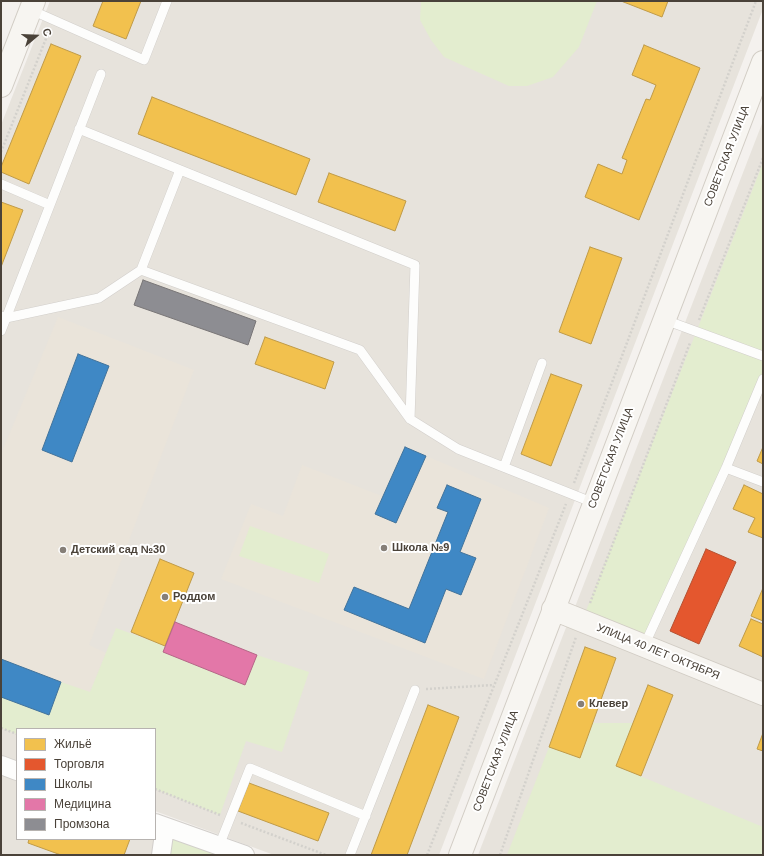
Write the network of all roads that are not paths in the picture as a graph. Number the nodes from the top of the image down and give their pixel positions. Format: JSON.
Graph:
{"nodes":[{"id":1,"x":167,"y":1,"type":"edge"},
{"id":2,"x":33,"y":5,"type":"edge"},
{"id":3,"x":763,"y":62,"type":"edge"},
{"id":4,"x":101,"y":74,"type":"dead end"},
{"id":5,"x":1,"y":86,"type":"edge"},
{"id":6,"x":79,"y":129,"type":"junction"},
{"id":7,"x":180,"y":170,"type":"junction"},
{"id":8,"x":1,"y":184,"type":"edge"},
{"id":9,"x":50,"y":205,"type":"junction"},
{"id":10,"x":141,"y":270,"type":"junction"},
{"id":11,"x":4,"y":317,"type":"edge"},
{"id":12,"x":664,"y":319,"type":"junction"},
{"id":13,"x":1,"y":331,"type":"edge"},
{"id":14,"x":763,"y":356,"type":"edge"},
{"id":15,"x":542,"y":363,"type":"dead end"},
{"id":16,"x":763,"y":380,"type":"edge"},
{"id":17,"x":410,"y":419,"type":"junction"},
{"id":18,"x":504,"y":467,"type":"junction"},
{"id":19,"x":726,"y":468,"type":"junction"},
{"id":20,"x":763,"y":482,"type":"edge"},
{"id":21,"x":594,"y":503,"type":"junction"},
{"id":22,"x":553,"y":609,"type":"junction"},
{"id":23,"x":644,"y":646,"type":"junction"},
{"id":24,"x":415,"y":690,"type":"road end"},
{"id":25,"x":763,"y":694,"type":"edge"},
{"id":26,"x":1,"y":765,"type":"edge"},
{"id":27,"x":16,"y":771,"type":"edge"},
{"id":28,"x":366,"y":816,"type":"junction"},
{"id":29,"x":160,"y":825,"type":"edge"},
{"id":30,"x":219,"y":846,"type":"junction"},
{"id":31,"x":161,"y":855,"type":"edge"},
{"id":32,"x":245,"y":855,"type":"edge"},
{"id":33,"x":350,"y":855,"type":"edge"},
{"id":34,"x":460,"y":855,"type":"edge"}],
"edges":[{"from":1,"to":2,"type":"lane"},
{"from":2,"to":5,"type":"main road"},
{"from":3,"to":12,"type":"main road","name":"СОВЕТСКАЯ УЛИЦА"},
{"from":4,"to":6,"type":"lane"},
{"from":6,"to":7,"type":"lane"},
{"from":6,"to":9,"type":"lane"},
{"from":7,"to":10,"type":"lane"},
{"from":7,"to":17,"type":"lane"},
{"from":8,"to":9,"type":"lane"},
{"from":9,"to":11,"type":"lane"},
{"from":10,"to":11,"type":"lane"},
{"from":10,"to":17,"type":"lane"},
{"from":11,"to":13,"type":"lane"},
{"from":12,"to":14,"type":"lane"},
{"from":12,"to":21,"type":"main road","name":"СОВЕТСКАЯ УЛИЦА"},
{"from":15,"to":18,"type":"lane"},
{"from":16,"to":19,"type":"lane"},
{"from":17,"to":18,"type":"lane"},
{"from":18,"to":21,"type":"lane"},
{"from":19,"to":20,"type":"lane"},
{"from":19,"to":23,"type":"lane"},
{"from":21,"to":22,"type":"main road","name":"СОВЕТСКАЯ УЛИЦА"},
{"from":22,"to":23,"type":"main road","name":"УЛИЦА 40 ЛЕТ ОКТЯБРЯ"},
{"from":22,"to":34,"type":"main road","name":"СОВЕТСКАЯ УЛИЦА"},
{"from":23,"to":25,"type":"main road","name":"УЛИЦА 40 ЛЕТ ОКТЯБРЯ"},
{"from":24,"to":28,"type":"lane"},
{"from":26,"to":27,"type":"street"},
{"from":28,"to":30,"type":"lane"},
{"from":28,"to":33,"type":"lane"},
{"from":29,"to":30,"type":"street"},
{"from":29,"to":31,"type":"street"},
{"from":30,"to":32,"type":"street"}]}
